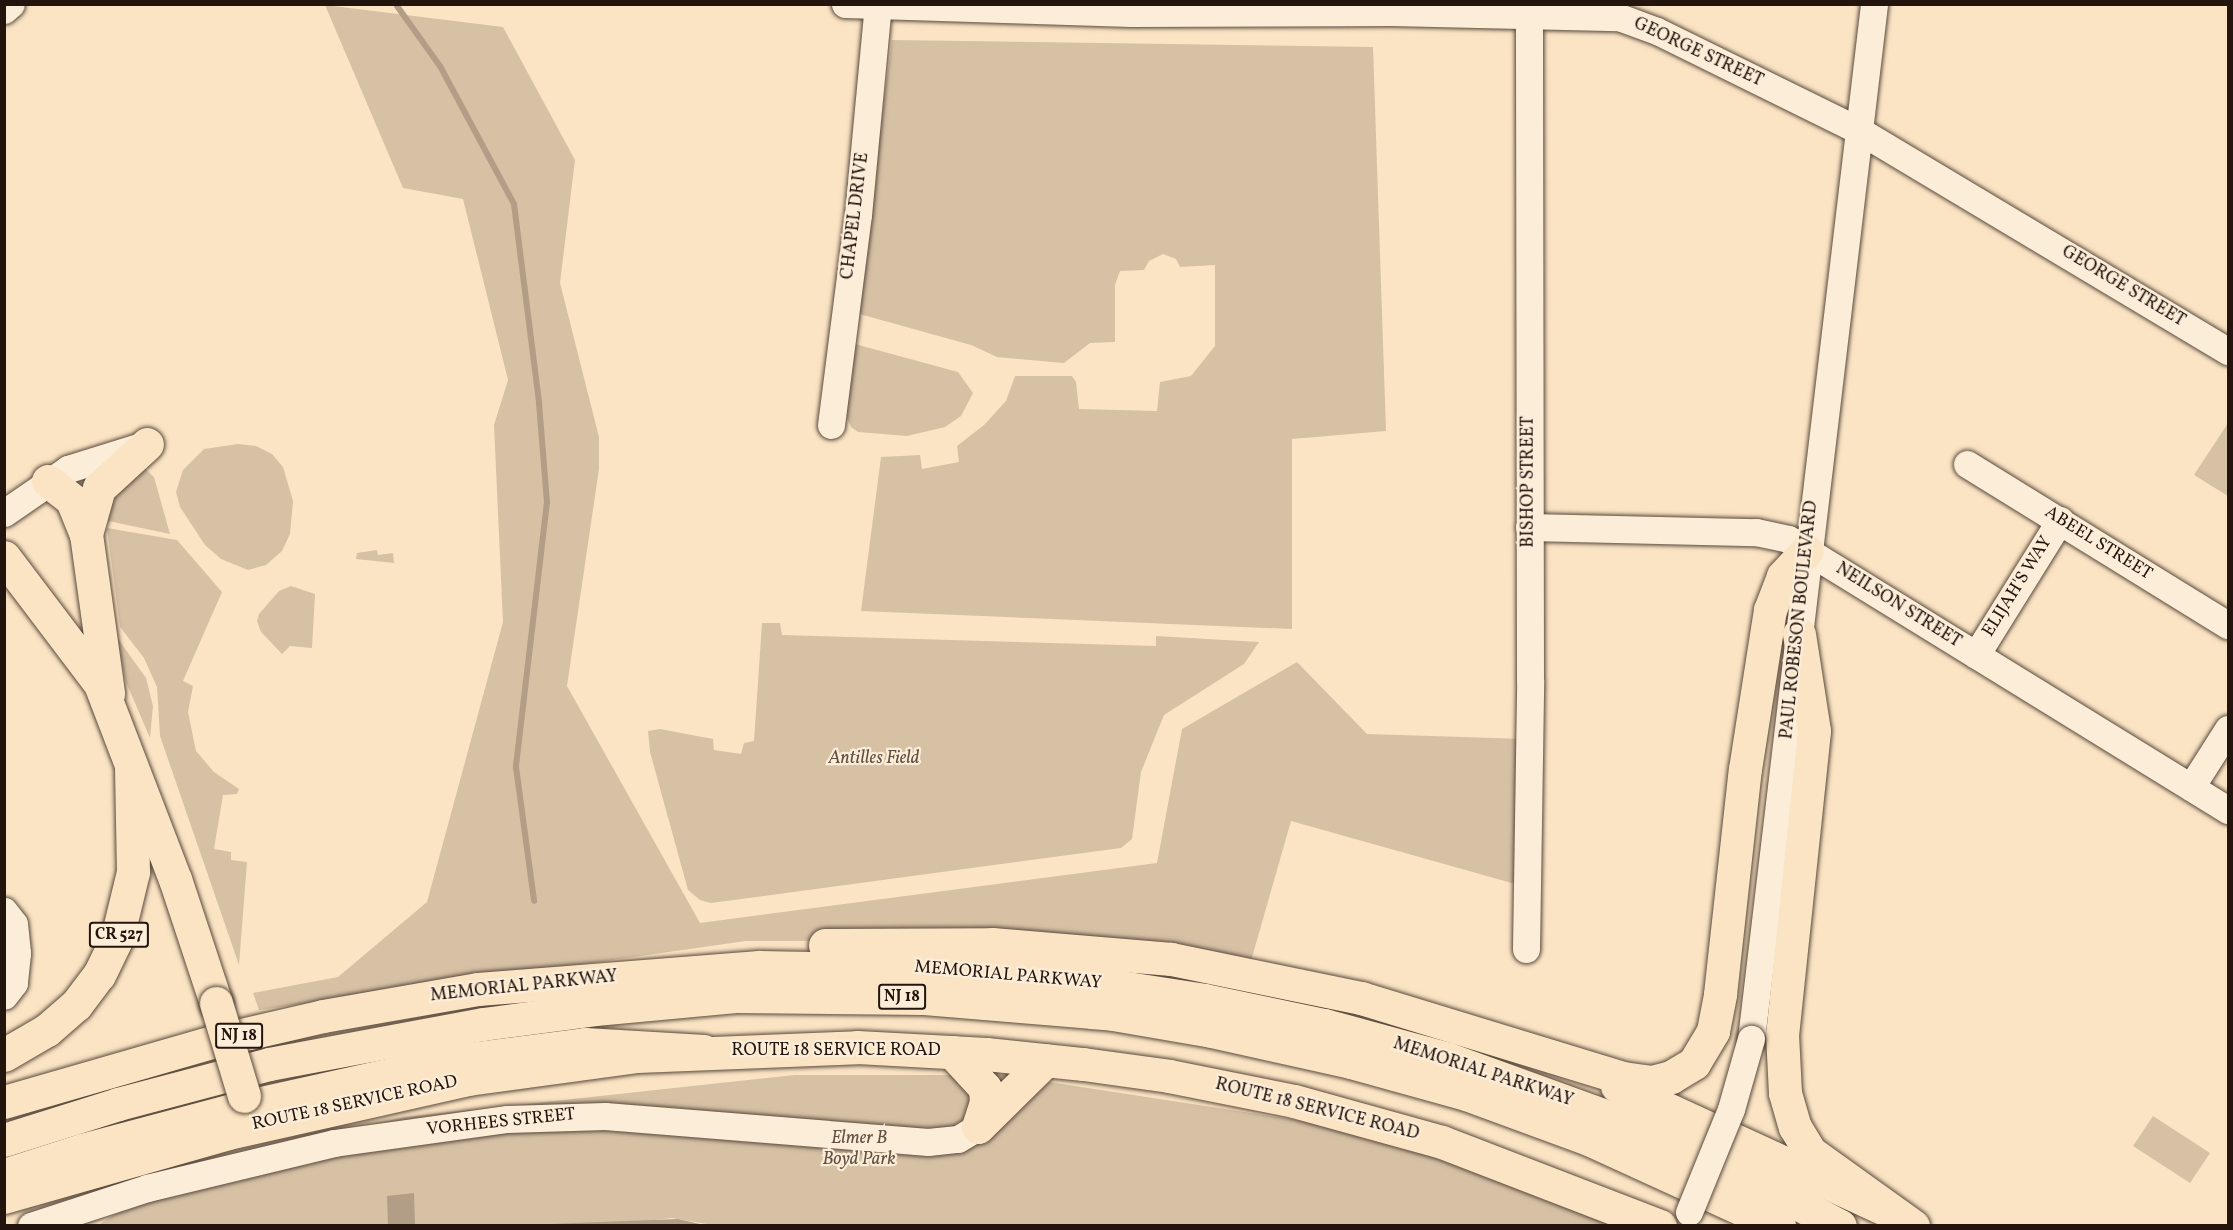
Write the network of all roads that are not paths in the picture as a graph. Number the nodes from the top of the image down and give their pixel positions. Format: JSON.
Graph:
{"nodes":[{"id":1,"x":11,"y":4,"type":"edge"},
{"id":2,"x":845,"y":4,"type":"edge"},
{"id":3,"x":1874,"y":4,"type":"edge"},
{"id":4,"x":878,"y":5,"type":"edge"},
{"id":5,"x":1391,"y":8,"type":"edge"},
{"id":6,"x":4,"y":10,"type":"edge"},
{"id":7,"x":1529,"y":15,"type":"junction"},
{"id":8,"x":1860,"y":131,"type":"junction"},
{"id":9,"x":2229,"y":351,"type":"edge"},
{"id":10,"x":831,"y":425,"type":"dead end"},
{"id":11,"x":154,"y":442,"type":"joint"},
{"id":12,"x":1967,"y":464,"type":"dead end"},
{"id":13,"x":48,"y":481,"type":"junction"},
{"id":14,"x":4,"y":513,"type":"edge"},
{"id":15,"x":2060,"y":520,"type":"junction"},
{"id":16,"x":1529,"y":527,"type":"junction"},
{"id":17,"x":86,"y":534,"type":"junction"},
{"id":18,"x":1807,"y":550,"type":"junction"},
{"id":19,"x":4,"y":557,"type":"edge"},
{"id":20,"x":4,"y":593,"type":"edge"},
{"id":21,"x":2229,"y":625,"type":"edge"},
{"id":22,"x":1799,"y":634,"type":"junction"},
{"id":23,"x":1976,"y":655,"type":"junction"},
{"id":24,"x":108,"y":710,"type":"junction"},
{"id":25,"x":2229,"y":729,"type":"edge"},
{"id":26,"x":130,"y":766,"type":"junction"},
{"id":27,"x":2191,"y":787,"type":"junction"},
{"id":28,"x":2229,"y":810,"type":"edge"},
{"id":29,"x":4,"y":911,"type":"edge"},
{"id":30,"x":1526,"y":949,"type":"dead end"},
{"id":31,"x":478,"y":989,"type":"junction"},
{"id":32,"x":4,"y":996,"type":"edge"},
{"id":33,"x":704,"y":1051,"type":"junction"},
{"id":34,"x":952,"y":1052,"type":"junction"},
{"id":35,"x":4,"y":1054,"type":"edge"},
{"id":36,"x":1046,"y":1059,"type":"junction"},
{"id":37,"x":1561,"y":1059,"type":"junction"},
{"id":38,"x":246,"y":1101,"type":"junction"},
{"id":39,"x":4,"y":1102,"type":"edge"},
{"id":40,"x":978,"y":1127,"type":"junction"},
{"id":41,"x":4,"y":1140,"type":"edge"},
{"id":42,"x":4,"y":1175,"type":"edge"},
{"id":43,"x":4,"y":1197,"type":"edge"},
{"id":44,"x":1901,"y":1218,"type":"edge"},
{"id":45,"x":1686,"y":1219,"type":"edge"},
{"id":46,"x":31,"y":1226,"type":"edge"},
{"id":47,"x":1660,"y":1226,"type":"edge"},
{"id":48,"x":1779,"y":1226,"type":"edge"},
{"id":49,"x":1840,"y":1226,"type":"edge"}],
"edges":[{"from":1,"to":6,"type":"street"},
{"from":2,"to":4,"type":"street","name":"GEORGE STREET"},
{"from":3,"to":8,"type":"street","name":"PAUL ROBESON BOULEVARD"},
{"from":4,"to":5,"type":"street","name":"GEORGE STREET"},
{"from":4,"to":10,"type":"street","name":"CHAPEL DRIVE"},
{"from":5,"to":7,"type":"street","name":"GEORGE STREET"},
{"from":7,"to":8,"type":"street","name":"GEORGE STREET"},
{"from":7,"to":16,"type":"street","name":"BISHOP STREET"},
{"from":8,"to":9,"type":"street","name":"GEORGE STREET"},
{"from":8,"to":18,"type":"street","name":"PAUL ROBESON BOULEVARD"},
{"from":11,"to":13,"type":"street"},
{"from":11,"to":17,"type":"main road"},
{"from":12,"to":15,"type":"street","name":"ABEEL STREET"},
{"from":13,"to":14,"type":"street"},
{"from":13,"to":17,"type":"main road"},
{"from":15,"to":21,"type":"street","name":"ABEEL STREET"},
{"from":15,"to":23,"type":"street","name":"ELIJAH'S WAY"},
{"from":16,"to":18,"type":"street","name":"NEILSON STREET"},
{"from":16,"to":30,"type":"street","name":"BISHOP STREET"},
{"from":17,"to":24,"type":"main road"},
{"from":18,"to":22,"type":"street","name":"PAUL ROBESON BOULEVARD"},
{"from":18,"to":23,"type":"street","name":"NEILSON STREET"},
{"from":18,"to":37,"type":"main road"},
{"from":19,"to":24,"type":"main road"},
{"from":20,"to":24,"type":"main road"},
{"from":22,"to":44,"type":"main road"},
{"from":22,"to":45,"type":"street","name":"PAUL ROBESON BOULEVARD","bridge":true},
{"from":23,"to":27,"type":"street","name":"NEILSON STREET"},
{"from":24,"to":26,"type":"main road"},
{"from":25,"to":27,"type":"street"},
{"from":26,"to":35,"type":"main road","number":"CR 527"},
{"from":26,"to":38,"type":"main road","bridge":true},
{"from":27,"to":28,"type":"street","name":"NEILSON STREET"},
{"from":29,"to":32,"type":"street"},
{"from":31,"to":37,"type":"main road"},
{"from":31,"to":39,"type":"main road","name":"MEMORIAL PARKWAY","number":"NJ 18"},
{"from":31,"to":49,"type":"main road","name":"MEMORIAL PARKWAY","number":"NJ 18"},
{"from":33,"to":34,"type":"main road","name":"ROUTE 18 SERVICE ROAD"},
{"from":33,"to":38,"type":"main road"},
{"from":33,"to":43,"type":"main road","name":"ROUTE 18 SERVICE ROAD"},
{"from":34,"to":36,"type":"main road","name":"ROUTE 18 SERVICE ROAD"},
{"from":34,"to":40,"type":"main road"},
{"from":36,"to":40,"type":"main road"},
{"from":36,"to":47,"type":"main road","name":"ROUTE 18 SERVICE ROAD"},
{"from":37,"to":44,"type":"main road"},
{"from":38,"to":42,"type":"main road"},
{"from":40,"to":46,"type":"street","name":"VORHEES STREET"},
{"from":41,"to":48,"type":"main road","name":"MEMORIAL PARKWAY","number":"NJ 18"}]}
